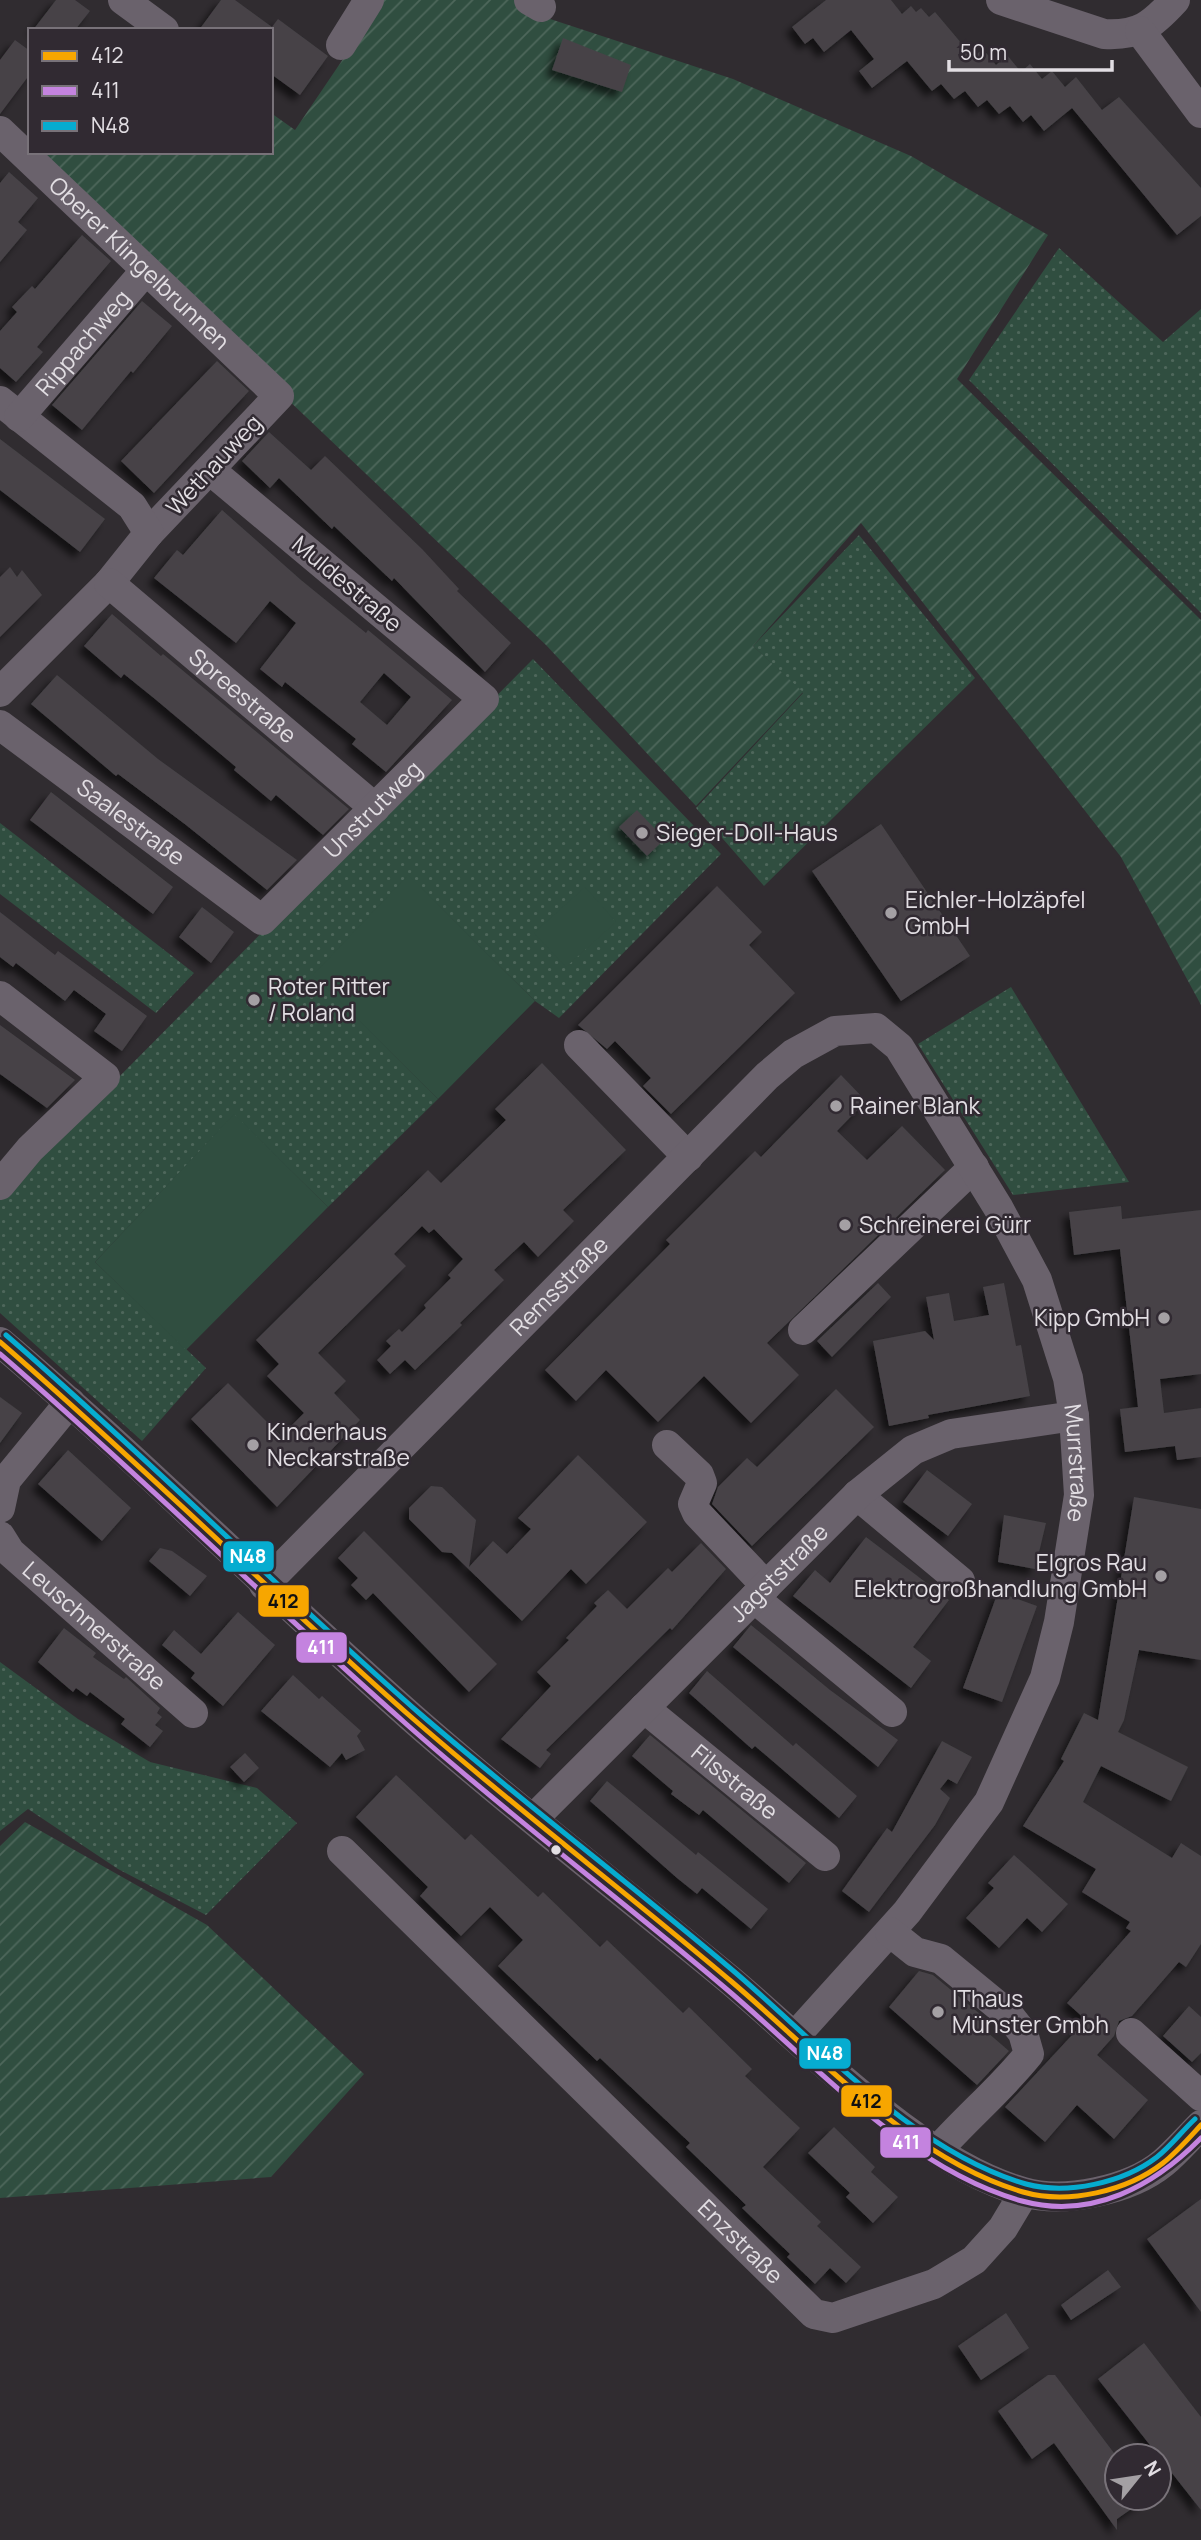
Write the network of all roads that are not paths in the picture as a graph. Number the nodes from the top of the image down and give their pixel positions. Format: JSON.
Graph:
{"nodes":[{"id":1,"x":123,"y":0,"type":"edge"},
{"id":2,"x":369,"y":0,"type":"edge"},
{"id":3,"x":1000,"y":0,"type":"edge"},
{"id":4,"x":1175,"y":0,"type":"edge"},
{"id":5,"x":161,"y":28,"type":"edge"},
{"id":6,"x":1140,"y":31,"type":"junction"},
{"id":7,"x":341,"y":45,"type":"dead end"},
{"id":8,"x":1201,"y":113,"type":"edge"},
{"id":9,"x":0,"y":131,"type":"edge"},
{"id":10,"x":146,"y":270,"type":"junction"},
{"id":11,"x":279,"y":396,"type":"joint"},
{"id":12,"x":10,"y":409,"type":"edge"},
{"id":13,"x":210,"y":470,"type":"junction"},
{"id":14,"x":149,"y":533,"type":"junction"},
{"id":15,"x":109,"y":583,"type":"junction"},
{"id":16,"x":0,"y":692,"type":"edge"},
{"id":17,"x":484,"y":699,"type":"joint"},
{"id":18,"x":0,"y":725,"type":"edge"},
{"id":19,"x":375,"y":808,"type":"junction"},
{"id":20,"x":262,"y":920,"type":"joint"},
{"id":21,"x":0,"y":996,"type":"edge"},
{"id":22,"x":876,"y":1028,"type":"joint"},
{"id":23,"x":579,"y":1045,"type":"dead end"},
{"id":24,"x":688,"y":1157,"type":"junction"},
{"id":25,"x":974,"y":1167,"type":"junction"},
{"id":26,"x":0,"y":1185,"type":"edge"},
{"id":27,"x":803,"y":1330,"type":"dead end"},
{"id":28,"x":0,"y":1342,"type":"edge"},
{"id":29,"x":71,"y":1402,"type":"junction"},
{"id":30,"x":1074,"y":1416,"type":"junction"},
{"id":31,"x":667,"y":1445,"type":"dead end"},
{"id":32,"x":857,"y":1494,"type":"junction"},
{"id":33,"x":0,"y":1508,"type":"edge"},
{"id":34,"x":0,"y":1536,"type":"edge"},
{"id":35,"x":960,"y":1581,"type":"dead end"},
{"id":36,"x":264,"y":1584,"type":"junction"},
{"id":37,"x":760,"y":1592,"type":"junction"},
{"id":38,"x":644,"y":1708,"type":"junction"},
{"id":39,"x":193,"y":1713,"type":"dead end"},
{"id":40,"x":892,"y":1713,"type":"dead end"},
{"id":41,"x":533,"y":1819,"type":"junction"},
{"id":42,"x":342,"y":1851,"type":"dead end"},
{"id":43,"x":825,"y":1856,"type":"dead end"},
{"id":44,"x":890,"y":1932,"type":"junction"},
{"id":45,"x":1131,"y":2033,"type":"dead end"},
{"id":46,"x":796,"y":2035,"type":"junction"},
{"id":47,"x":1201,"y":2096,"type":"edge"},
{"id":48,"x":1201,"y":2125,"type":"edge"},
{"id":49,"x":937,"y":2151,"type":"junction"},
{"id":50,"x":1024,"y":2193,"type":"junction"}],
"edges":[{"from":1,"to":5,"type":"street"},
{"from":2,"to":7,"type":"street"},
{"from":3,"to":6,"type":"street"},
{"from":4,"to":6,"type":"street"},
{"from":6,"to":8,"type":"street"},
{"from":9,"to":10,"type":"street","name":"Oberer Klingelbrunnen"},
{"from":10,"to":11,"type":"street","name":"Oberer Klingelbrunnen"},
{"from":10,"to":12,"type":"street","name":"Rippachweg"},
{"from":11,"to":13,"type":"street","name":"Wethauweg"},
{"from":12,"to":14,"type":"street"},
{"from":13,"to":14,"type":"street","name":"Wethauweg"},
{"from":13,"to":17,"type":"street","name":"Muldestraße"},
{"from":14,"to":15,"type":"street","name":"Wethauweg"},
{"from":15,"to":16,"type":"street","name":"Wethauweg"},
{"from":15,"to":19,"type":"street","name":"Spreestraße"},
{"from":17,"to":19,"type":"street","name":"Unstrutweg"},
{"from":18,"to":20,"type":"street","name":"Saalestraße"},
{"from":19,"to":20,"type":"street","name":"Unstrutweg"},
{"from":21,"to":26,"type":"street"},
{"from":22,"to":24,"type":"street","name":"Remsstraße"},
{"from":22,"to":25,"type":"street","name":"Murrstraße"},
{"from":23,"to":24,"type":"street"},
{"from":24,"to":36,"type":"street","name":"Remsstraße"},
{"from":25,"to":27,"type":"street"},
{"from":25,"to":30,"type":"street","name":"Murrstraße"},
{"from":28,"to":29,"type":"street"},
{"from":29,"to":33,"type":"street"},
{"from":29,"to":36,"type":"street"},
{"from":30,"to":32,"type":"street","name":"Jagststraße"},
{"from":30,"to":44,"type":"street","name":"Murrstraße"},
{"from":31,"to":37,"type":"street"},
{"from":32,"to":35,"type":"street"},
{"from":32,"to":37,"type":"street","name":"Jagststraße"},
{"from":34,"to":39,"type":"street","name":"Leuschnerstraße"},
{"from":36,"to":41,"type":"street"},
{"from":37,"to":38,"type":"street","name":"Jagststraße"},
{"from":37,"to":40,"type":"street"},
{"from":38,"to":41,"type":"street","name":"Jagststraße"},
{"from":38,"to":43,"type":"street","name":"Filsstraße"},
{"from":41,"to":46,"type":"street"},
{"from":42,"to":50,"type":"street","name":"Enzstraße"},
{"from":44,"to":46,"type":"street","name":"Murrstraße"},
{"from":44,"to":49,"type":"street"},
{"from":45,"to":47,"type":"street"},
{"from":46,"to":49,"type":"street"},
{"from":48,"to":50,"type":"street"},
{"from":49,"to":50,"type":"street"}]}
